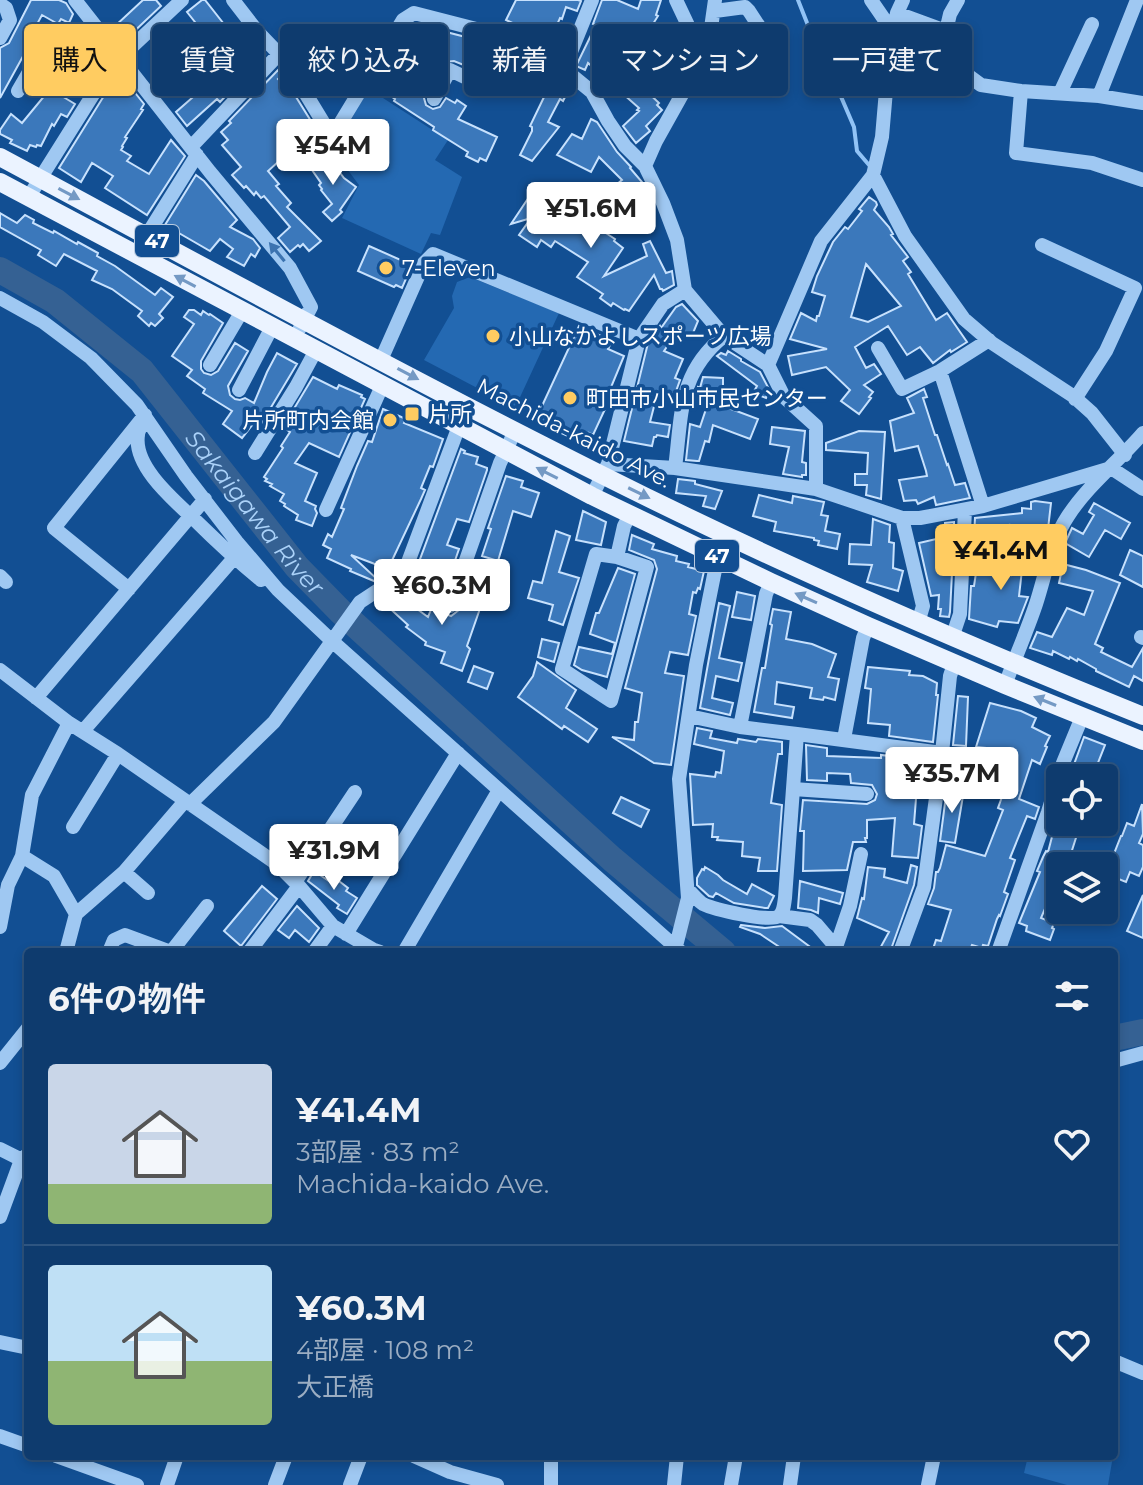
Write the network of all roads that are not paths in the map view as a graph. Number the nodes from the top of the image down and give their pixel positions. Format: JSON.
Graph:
{"nodes":[{"id":1,"x":75,"y":0,"type":"edge"},
{"id":2,"x":182,"y":0,"type":"edge"},
{"id":3,"x":233,"y":0,"type":"edge"},
{"id":4,"x":592,"y":0,"type":"edge"},
{"id":5,"x":676,"y":0,"type":"edge"},
{"id":6,"x":871,"y":0,"type":"edge"},
{"id":7,"x":958,"y":0,"type":"edge"},
{"id":8,"x":1137,"y":0,"type":"edge"},
{"id":9,"x":0,"y":4,"type":"edge"},
{"id":10,"x":715,"y":5,"type":"edge"},
{"id":11,"x":900,"y":7,"type":"edge"},
{"id":12,"x":92,"y":22,"type":"joint"},
{"id":13,"x":401,"y":24,"type":"edge"},
{"id":14,"x":687,"y":24,"type":"edge"},
{"id":15,"x":757,"y":24,"type":"edge"},
{"id":16,"x":888,"y":24,"type":"edge"},
{"id":17,"x":933,"y":24,"type":"edge"},
{"id":18,"x":948,"y":24,"type":"edge"},
{"id":19,"x":1092,"y":24,"type":"dead end"},
{"id":20,"x":464,"y":26,"type":"edge"},
{"id":21,"x":0,"y":38,"type":"edge"},
{"id":22,"x":576,"y":39,"type":"edge"},
{"id":23,"x":136,"y":43,"type":"edge"},
{"id":24,"x":279,"y":54,"type":"joint"},
{"id":25,"x":464,"y":77,"type":"edge"},
{"id":26,"x":136,"y":78,"type":"edge"},
{"id":27,"x":972,"y":78,"type":"edge"},
{"id":28,"x":576,"y":79,"type":"edge"},
{"id":29,"x":18,"y":91,"type":"dead end"},
{"id":30,"x":1021,"y":91,"type":"junction"},
{"id":31,"x":1060,"y":93,"type":"junction"},
{"id":32,"x":92,"y":96,"type":"edge"},
{"id":33,"x":307,"y":96,"type":"edge"},
{"id":34,"x":357,"y":96,"type":"edge"},
{"id":35,"x":681,"y":96,"type":"edge"},
{"id":36,"x":886,"y":96,"type":"edge"},
{"id":37,"x":1099,"y":96,"type":"junction"},
{"id":38,"x":434,"y":99,"type":"dead end"},
{"id":39,"x":1143,"y":103,"type":"edge"},
{"id":40,"x":194,"y":151,"type":"junction"},
{"id":41,"x":0,"y":157,"type":"edge"},
{"id":42,"x":645,"y":166,"type":"junction"},
{"id":43,"x":873,"y":175,"type":"junction"},
{"id":44,"x":40,"y":178,"type":"junction"},
{"id":45,"x":1143,"y":180,"type":"edge"},
{"id":46,"x":0,"y":182,"type":"edge"},
{"id":47,"x":28,"y":198,"type":"junction"},
{"id":48,"x":147,"y":236,"type":"junction"},
{"id":49,"x":1042,"y":245,"type":"dead end"},
{"id":50,"x":135,"y":255,"type":"junction"},
{"id":51,"x":685,"y":290,"type":"junction"},
{"id":52,"x":0,"y":298,"type":"edge"},
{"id":53,"x":242,"y":311,"type":"junction"},
{"id":54,"x":305,"y":319,"type":"junction"},
{"id":55,"x":272,"y":327,"type":"junction"},
{"id":56,"x":724,"y":336,"type":"junction"},
{"id":57,"x":294,"y":339,"type":"junction"},
{"id":58,"x":639,"y":339,"type":"junction"},
{"id":59,"x":989,"y":340,"type":"junction"},
{"id":60,"x":878,"y":348,"type":"dead end"},
{"id":61,"x":316,"y":350,"type":"junction"},
{"id":62,"x":381,"y":360,"type":"junction"},
{"id":63,"x":210,"y":365,"type":"dead end"},
{"id":64,"x":768,"y":365,"type":"junction"},
{"id":65,"x":940,"y":371,"type":"junction"},
{"id":66,"x":382,"y":386,"type":"junction"},
{"id":67,"x":239,"y":390,"type":"dead end"},
{"id":68,"x":1075,"y":399,"type":"junction"},
{"id":69,"x":145,"y":415,"type":"junction"},
{"id":70,"x":459,"y":426,"type":"junction"},
{"id":71,"x":515,"y":431,"type":"junction"},
{"id":72,"x":1143,"y":433,"type":"edge"},
{"id":73,"x":505,"y":451,"type":"junction"},
{"id":74,"x":255,"y":453,"type":"dead end"},
{"id":75,"x":1125,"y":455,"type":"junction"},
{"id":76,"x":675,"y":468,"type":"junction"},
{"id":77,"x":1111,"y":468,"type":"junction"},
{"id":78,"x":605,"y":470,"type":"junction"},
{"id":79,"x":816,"y":489,"type":"junction"},
{"id":80,"x":1143,"y":489,"type":"edge"},
{"id":81,"x":592,"y":496,"type":"junction"},
{"id":82,"x":205,"y":499,"type":"junction"},
{"id":83,"x":983,"y":506,"type":"junction"},
{"id":84,"x":326,"y":510,"type":"dead end"},
{"id":85,"x":965,"y":510,"type":"junction"},
{"id":86,"x":630,"y":515,"type":"junction"},
{"id":87,"x":190,"y":516,"type":"junction"},
{"id":88,"x":902,"y":518,"type":"junction"},
{"id":89,"x":617,"y":557,"type":"junction"},
{"id":90,"x":234,"y":558,"type":"junction"},
{"id":91,"x":720,"y":558,"type":"junction"},
{"id":92,"x":771,"y":582,"type":"junction"},
{"id":93,"x":129,"y":589,"type":"junction"},
{"id":94,"x":278,"y":590,"type":"junction"},
{"id":95,"x":450,"y":606,"type":"dead end"},
{"id":96,"x":918,"y":623,"type":"junction"},
{"id":97,"x":868,"y":626,"type":"junction"},
{"id":98,"x":334,"y":637,"type":"junction"},
{"id":99,"x":952,"y":638,"type":"junction"},
{"id":100,"x":954,"y":664,"type":"junction"},
{"id":101,"x":1013,"y":664,"type":"junction"},
{"id":102,"x":0,"y":670,"type":"edge"},
{"id":103,"x":1005,"y":685,"type":"junction"},
{"id":104,"x":36,"y":698,"type":"junction"},
{"id":105,"x":1142,"y":712,"type":"edge"},
{"id":106,"x":689,"y":716,"type":"junction"},
{"id":107,"x":1082,"y":717,"type":"junction"},
{"id":108,"x":69,"y":723,"type":"junction"},
{"id":109,"x":740,"y":727,"type":"junction"},
{"id":110,"x":83,"y":731,"type":"junction"},
{"id":111,"x":797,"y":734,"type":"junction"},
{"id":112,"x":844,"y":739,"type":"junction"},
{"id":113,"x":1143,"y":741,"type":"edge"},
{"id":114,"x":458,"y":753,"type":"junction"},
{"id":115,"x":942,"y":753,"type":"junction"},
{"id":116,"x":118,"y":754,"type":"junction"},
{"id":117,"x":793,"y":789,"type":"junction"},
{"id":118,"x":499,"y":790,"type":"junction"},
{"id":119,"x":355,"y":792,"type":"dead end"},
{"id":120,"x":867,"y":794,"type":"dead end"},
{"id":121,"x":188,"y":802,"type":"junction"},
{"id":122,"x":73,"y":827,"type":"dead end"},
{"id":123,"x":861,"y":854,"type":"dead end"},
{"id":124,"x":22,"y":856,"type":"junction"},
{"id":125,"x":124,"y":872,"type":"junction"},
{"id":126,"x":297,"y":884,"type":"junction"},
{"id":127,"x":148,"y":893,"type":"dead end"},
{"id":128,"x":688,"y":894,"type":"junction"},
{"id":129,"x":207,"y":906,"type":"dead end"},
{"id":130,"x":76,"y":914,"type":"junction"},
{"id":131,"x":779,"y":916,"type":"junction"},
{"id":132,"x":0,"y":926,"type":"edge"},
{"id":133,"x":339,"y":930,"type":"junction"},
{"id":134,"x":67,"y":948,"type":"edge"},
{"id":135,"x":111,"y":948,"type":"edge"},
{"id":136,"x":160,"y":948,"type":"edge"},
{"id":137,"x":174,"y":948,"type":"edge"},
{"id":138,"x":252,"y":948,"type":"edge"},
{"id":139,"x":319,"y":948,"type":"edge"},
{"id":140,"x":370,"y":948,"type":"edge"},
{"id":141,"x":406,"y":948,"type":"edge"},
{"id":142,"x":676,"y":948,"type":"edge"},
{"id":143,"x":836,"y":948,"type":"edge"},
{"id":144,"x":839,"y":948,"type":"edge"},
{"id":145,"x":901,"y":948,"type":"edge"},
{"id":146,"x":999,"y":948,"type":"edge"},
{"id":147,"x":24,"y":1033,"type":"edge"},
{"id":148,"x":1143,"y":1053,"type":"edge"},
{"id":149,"x":1118,"y":1060,"type":"edge"},
{"id":150,"x":0,"y":1063,"type":"edge"},
{"id":151,"x":0,"y":1149,"type":"edge"},
{"id":152,"x":24,"y":1159,"type":"edge"},
{"id":153,"x":24,"y":1161,"type":"edge"},
{"id":154,"x":0,"y":1217,"type":"edge"},
{"id":155,"x":0,"y":1342,"type":"edge"},
{"id":156,"x":24,"y":1347,"type":"edge"},
{"id":157,"x":1118,"y":1363,"type":"edge"},
{"id":158,"x":1143,"y":1373,"type":"edge"},
{"id":159,"x":0,"y":1436,"type":"edge"},
{"id":160,"x":24,"y":1445,"type":"edge"},
{"id":161,"x":67,"y":1460,"type":"edge"},
{"id":162,"x":176,"y":1460,"type":"edge"},
{"id":163,"x":284,"y":1460,"type":"edge"},
{"id":164,"x":359,"y":1460,"type":"edge"},
{"id":165,"x":423,"y":1460,"type":"edge"},
{"id":166,"x":551,"y":1460,"type":"edge"},
{"id":167,"x":677,"y":1460,"type":"edge"},
{"id":168,"x":735,"y":1460,"type":"edge"},
{"id":169,"x":793,"y":1460,"type":"edge"},
{"id":170,"x":933,"y":1460,"type":"edge"},
{"id":171,"x":137,"y":1485,"type":"edge"},
{"id":172,"x":167,"y":1485,"type":"edge"},
{"id":173,"x":275,"y":1485,"type":"edge"},
{"id":174,"x":350,"y":1485,"type":"edge"},
{"id":175,"x":497,"y":1485,"type":"edge"},
{"id":176,"x":551,"y":1485,"type":"edge"},
{"id":177,"x":674,"y":1485,"type":"edge"},
{"id":178,"x":731,"y":1485,"type":"edge"},
{"id":179,"x":790,"y":1485,"type":"edge"},
{"id":180,"x":928,"y":1485,"type":"edge"}],
"edges":[{"from":1,"to":12,"type":"street"},
{"from":2,"to":23,"type":"street"},
{"from":3,"to":24,"type":"street"},
{"from":4,"to":22,"type":"street"},
{"from":5,"to":14,"type":"street"},
{"from":6,"to":16,"type":"street"},
{"from":7,"to":18,"type":"street"},
{"from":8,"to":37,"type":"street"},
{"from":9,"to":21,"type":"street"},
{"from":10,"to":15,"type":"street"},
{"from":11,"to":17,"type":"street"},
{"from":12,"to":29,"type":"street"},
{"from":13,"to":20,"type":"street"},
{"from":19,"to":31,"type":"street"},
{"from":24,"to":40,"type":"street"},
{"from":25,"to":38,"type":"street"},
{"from":26,"to":40,"type":"street"},
{"from":27,"to":30,"type":"street"},
{"from":28,"to":42,"type":"street"},
{"from":30,"to":31,"type":"street"},
{"from":30,"to":45,"type":"street"},
{"from":31,"to":37,"type":"street"},
{"from":32,"to":44,"type":"street"},
{"from":33,"to":34,"type":"street"},
{"from":35,"to":42,"type":"street"},
{"from":36,"to":43,"type":"street"},
{"from":37,"to":39,"type":"street"},
{"from":40,"to":48,"type":"street"},
{"from":54,"to":40,"type":"street","one_way":true},
{"from":41,"to":44,"type":"main road","name":"Machida-kaido Ave.","number":"47"},
{"from":42,"to":51,"type":"street"},
{"from":43,"to":59,"type":"street"},
{"from":43,"to":64,"type":"street"},
{"from":44,"to":47,"type":"street"},
{"from":44,"to":48,"type":"main road","name":"Machida-kaido Ave.","number":"47","one_way":true},
{"from":46,"to":47,"type":"main road","number":"47"},
{"from":47,"to":50,"type":"main road","number":"47"},
{"from":48,"to":50,"type":"street"},
{"from":48,"to":54,"type":"main road","name":"Machida-kaido Ave.","number":"47"},
{"from":49,"to":68,"type":"street"},
{"from":53,"to":50,"type":"main road","number":"47","one_way":true},
{"from":51,"to":56,"type":"street"},
{"from":51,"to":58,"type":"street"},
{"from":52,"to":69,"type":"street"},
{"from":53,"to":55,"type":"main road","number":"47"},
{"from":53,"to":63,"type":"street"},
{"from":54,"to":57,"type":"street"},
{"from":54,"to":62,"type":"main road","name":"Machida-kaido Ave.","number":"47"},
{"from":55,"to":57,"type":"main road","number":"47"},
{"from":55,"to":67,"type":"street"},
{"from":56,"to":64,"type":"street"},
{"from":56,"to":76,"type":"street"},
{"from":57,"to":61,"type":"main road","number":"47"},
{"from":58,"to":62,"type":"street"},
{"from":58,"to":78,"type":"street"},
{"from":59,"to":65,"type":"street"},
{"from":59,"to":68,"type":"street"},
{"from":60,"to":65,"type":"street"},
{"from":61,"to":66,"type":"main road","number":"47"},
{"from":61,"to":74,"type":"street"},
{"from":62,"to":71,"type":"main road","name":"Machida-kaido Ave.","number":"47","one_way":true},
{"from":64,"to":79,"type":"street"},
{"from":65,"to":83,"type":"street"},
{"from":66,"to":70,"type":"main road","number":"47"},
{"from":66,"to":84,"type":"street"},
{"from":68,"to":75,"type":"street"},
{"from":69,"to":82,"type":"street"},
{"from":69,"to":87,"type":"street"},
{"from":69,"to":93,"type":"street"},
{"from":70,"to":73,"type":"main road","number":"47"},
{"from":70,"to":98,"type":"street"},
{"from":71,"to":73,"type":"street"},
{"from":71,"to":78,"type":"main road","name":"Machida-kaido Ave.","number":"47"},
{"from":72,"to":75,"type":"street"},
{"from":81,"to":73,"type":"main road","number":"47","one_way":true},
{"from":73,"to":95,"type":"street"},
{"from":75,"to":77,"type":"street"},
{"from":76,"to":78,"type":"street"},
{"from":76,"to":79,"type":"street"},
{"from":77,"to":80,"type":"street"},
{"from":77,"to":83,"type":"street"},
{"from":77,"to":101,"type":"street"},
{"from":78,"to":81,"type":"street"},
{"from":78,"to":96,"type":"main road","name":"Machida-kaido Ave.","number":"47","one_way":true},
{"from":79,"to":88,"type":"street"},
{"from":81,"to":86,"type":"main road","number":"47"},
{"from":82,"to":87,"type":"street"},
{"from":82,"to":94,"type":"street"},
{"from":83,"to":85,"type":"street"},
{"from":85,"to":88,"type":"street"},
{"from":85,"to":99,"type":"street"},
{"from":86,"to":89,"type":"street"},
{"from":86,"to":91,"type":"main road","number":"47"},
{"from":87,"to":90,"type":"street"},
{"from":87,"to":93,"type":"street"},
{"from":88,"to":96,"type":"street"},
{"from":89,"to":89,"type":"street"},
{"from":90,"to":94,"type":"street"},
{"from":90,"to":110,"type":"street"},
{"from":91,"to":92,"type":"main road","number":"47"},
{"from":91,"to":106,"type":"street"},
{"from":97,"to":92,"type":"main road","number":"47","one_way":true},
{"from":92,"to":109,"type":"street"},
{"from":93,"to":104,"type":"street"},
{"from":94,"to":98,"type":"street"},
{"from":96,"to":99,"type":"main road","name":"Machida-kaido Ave.","number":"47"},
{"from":97,"to":100,"type":"main road","number":"47"},
{"from":97,"to":112,"type":"street"},
{"from":98,"to":114,"type":"street"},
{"from":98,"to":121,"type":"street"},
{"from":99,"to":101,"type":"main road","name":"Machida-kaido Ave.","number":"47"},
{"from":100,"to":103,"type":"main road","number":"47"},
{"from":100,"to":115,"type":"street"},
{"from":101,"to":103,"type":"street"},
{"from":101,"to":105,"type":"main road","name":"Machida-kaido Ave.","number":"47"},
{"from":102,"to":104,"type":"street"},
{"from":107,"to":103,"type":"main road","number":"47","one_way":true},
{"from":104,"to":108,"type":"street"},
{"from":106,"to":109,"type":"street"},
{"from":106,"to":128,"type":"street"},
{"from":107,"to":113,"type":"main road","number":"47"},
{"from":107,"to":146,"type":"street"},
{"from":108,"to":110,"type":"street"},
{"from":108,"to":124,"type":"street"},
{"from":109,"to":111,"type":"street"},
{"from":110,"to":116,"type":"street"},
{"from":111,"to":112,"type":"street"},
{"from":111,"to":117,"type":"street"},
{"from":112,"to":115,"type":"street"},
{"from":114,"to":118,"type":"street"},
{"from":114,"to":133,"type":"street"},
{"from":115,"to":145,"type":"street"},
{"from":116,"to":121,"type":"street"},
{"from":116,"to":122,"type":"street"},
{"from":117,"to":120,"type":"street"},
{"from":117,"to":131,"type":"street"},
{"from":118,"to":141,"type":"street"},
{"from":118,"to":142,"type":"street"},
{"from":119,"to":126,"type":"street"},
{"from":121,"to":125,"type":"street"},
{"from":121,"to":126,"type":"street"},
{"from":123,"to":144,"type":"street"},
{"from":124,"to":130,"type":"street"},
{"from":124,"to":132,"type":"street"},
{"from":125,"to":127,"type":"street"},
{"from":125,"to":130,"type":"street"},
{"from":126,"to":133,"type":"street"},
{"from":126,"to":138,"type":"street"},
{"from":128,"to":131,"type":"street"},
{"from":128,"to":142,"type":"street"},
{"from":129,"to":137,"type":"street"},
{"from":130,"to":134,"type":"street"},
{"from":131,"to":143,"type":"street"},
{"from":133,"to":139,"type":"street"},
{"from":133,"to":140,"type":"street"},
{"from":135,"to":136,"type":"street"},
{"from":147,"to":150,"type":"street"},
{"from":148,"to":149,"type":"street"},
{"from":151,"to":152,"type":"street"},
{"from":153,"to":154,"type":"street"},
{"from":155,"to":156,"type":"street"},
{"from":157,"to":158,"type":"street"},
{"from":159,"to":160,"type":"street"},
{"from":161,"to":171,"type":"street"},
{"from":162,"to":172,"type":"street"},
{"from":163,"to":173,"type":"street"},
{"from":164,"to":174,"type":"street"},
{"from":165,"to":175,"type":"street"},
{"from":166,"to":176,"type":"street"},
{"from":167,"to":177,"type":"street"},
{"from":168,"to":178,"type":"street"},
{"from":169,"to":179,"type":"street"},
{"from":170,"to":180,"type":"street"}]}
